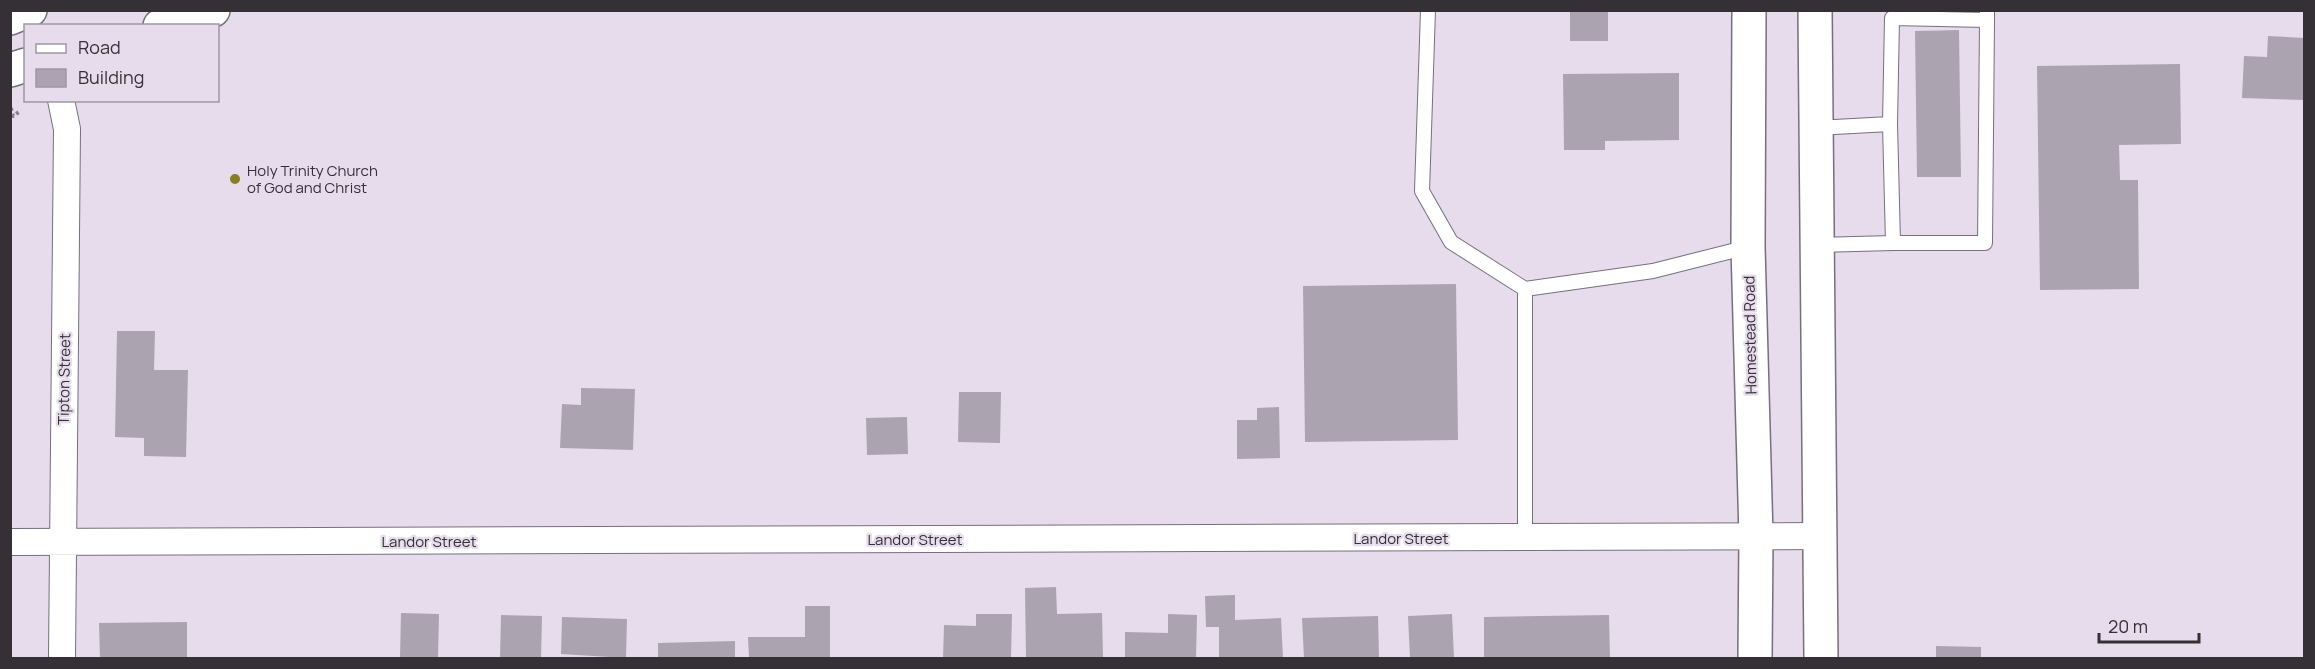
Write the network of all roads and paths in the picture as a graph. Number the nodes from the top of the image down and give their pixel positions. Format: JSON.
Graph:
{"nodes":[{"id":1,"x":213,"y":10,"type":"edge"},
{"id":2,"x":1428,"y":10,"type":"edge"},
{"id":3,"x":1749,"y":10,"type":"edge"},
{"id":4,"x":1815,"y":10,"type":"edge"},
{"id":5,"x":1987,"y":15,"type":"edge"},
{"id":6,"x":167,"y":24,"type":"edge"},
{"id":7,"x":61,"y":102,"type":"edge"},
{"id":8,"x":11,"y":108,"type":"edge"},
{"id":9,"x":19,"y":112,"type":"dead end"},
{"id":10,"x":1890,"y":124,"type":"junction"},
{"id":11,"x":1816,"y":128,"type":"junction"},
{"id":12,"x":1893,"y":243,"type":"junction"},
{"id":13,"x":1817,"y":246,"type":"junction"},
{"id":14,"x":1748,"y":247,"type":"junction"},
{"id":15,"x":1525,"y":289,"type":"junction"},
{"id":16,"x":1756,"y":536,"type":"junction"},
{"id":17,"x":1819,"y":536,"type":"junction"},
{"id":18,"x":1526,"y":537,"type":"junction"},
{"id":19,"x":10,"y":542,"type":"edge"},
{"id":20,"x":63,"y":542,"type":"junction"},
{"id":21,"x":62,"y":658,"type":"edge"},
{"id":22,"x":1755,"y":658,"type":"edge"},
{"id":23,"x":1821,"y":658,"type":"edge"}],
"edges":[{"from":1,"to":6,"type":"main road"},
{"from":2,"to":15,"type":"lane"},
{"from":3,"to":14,"type":"main road","name":"Homestead Road"},
{"from":4,"to":11,"type":"main road"},
{"from":5,"to":10,"type":"lane"},
{"from":5,"to":12,"type":"lane"},
{"from":7,"to":20,"type":"street","name":"Tipton Street"},
{"from":8,"to":9,"type":"path"},
{"from":10,"to":11,"type":"lane"},
{"from":10,"to":12,"type":"lane"},
{"from":11,"to":13,"type":"main road"},
{"from":12,"to":13,"type":"lane"},
{"from":13,"to":17,"type":"main road"},
{"from":14,"to":15,"type":"lane"},
{"from":14,"to":16,"type":"main road","name":"Homestead Road"},
{"from":15,"to":18,"type":"lane"},
{"from":16,"to":17,"type":"street","name":"Landor Street"},
{"from":16,"to":18,"type":"street","name":"Landor Street"},
{"from":16,"to":22,"type":"main road","name":"Homestead Road"},
{"from":17,"to":23,"type":"main road"},
{"from":18,"to":20,"type":"street","name":"Landor Street"},
{"from":19,"to":20,"type":"street","name":"Landor Street"},
{"from":20,"to":21,"type":"street","name":"Tipton Street"}]}
